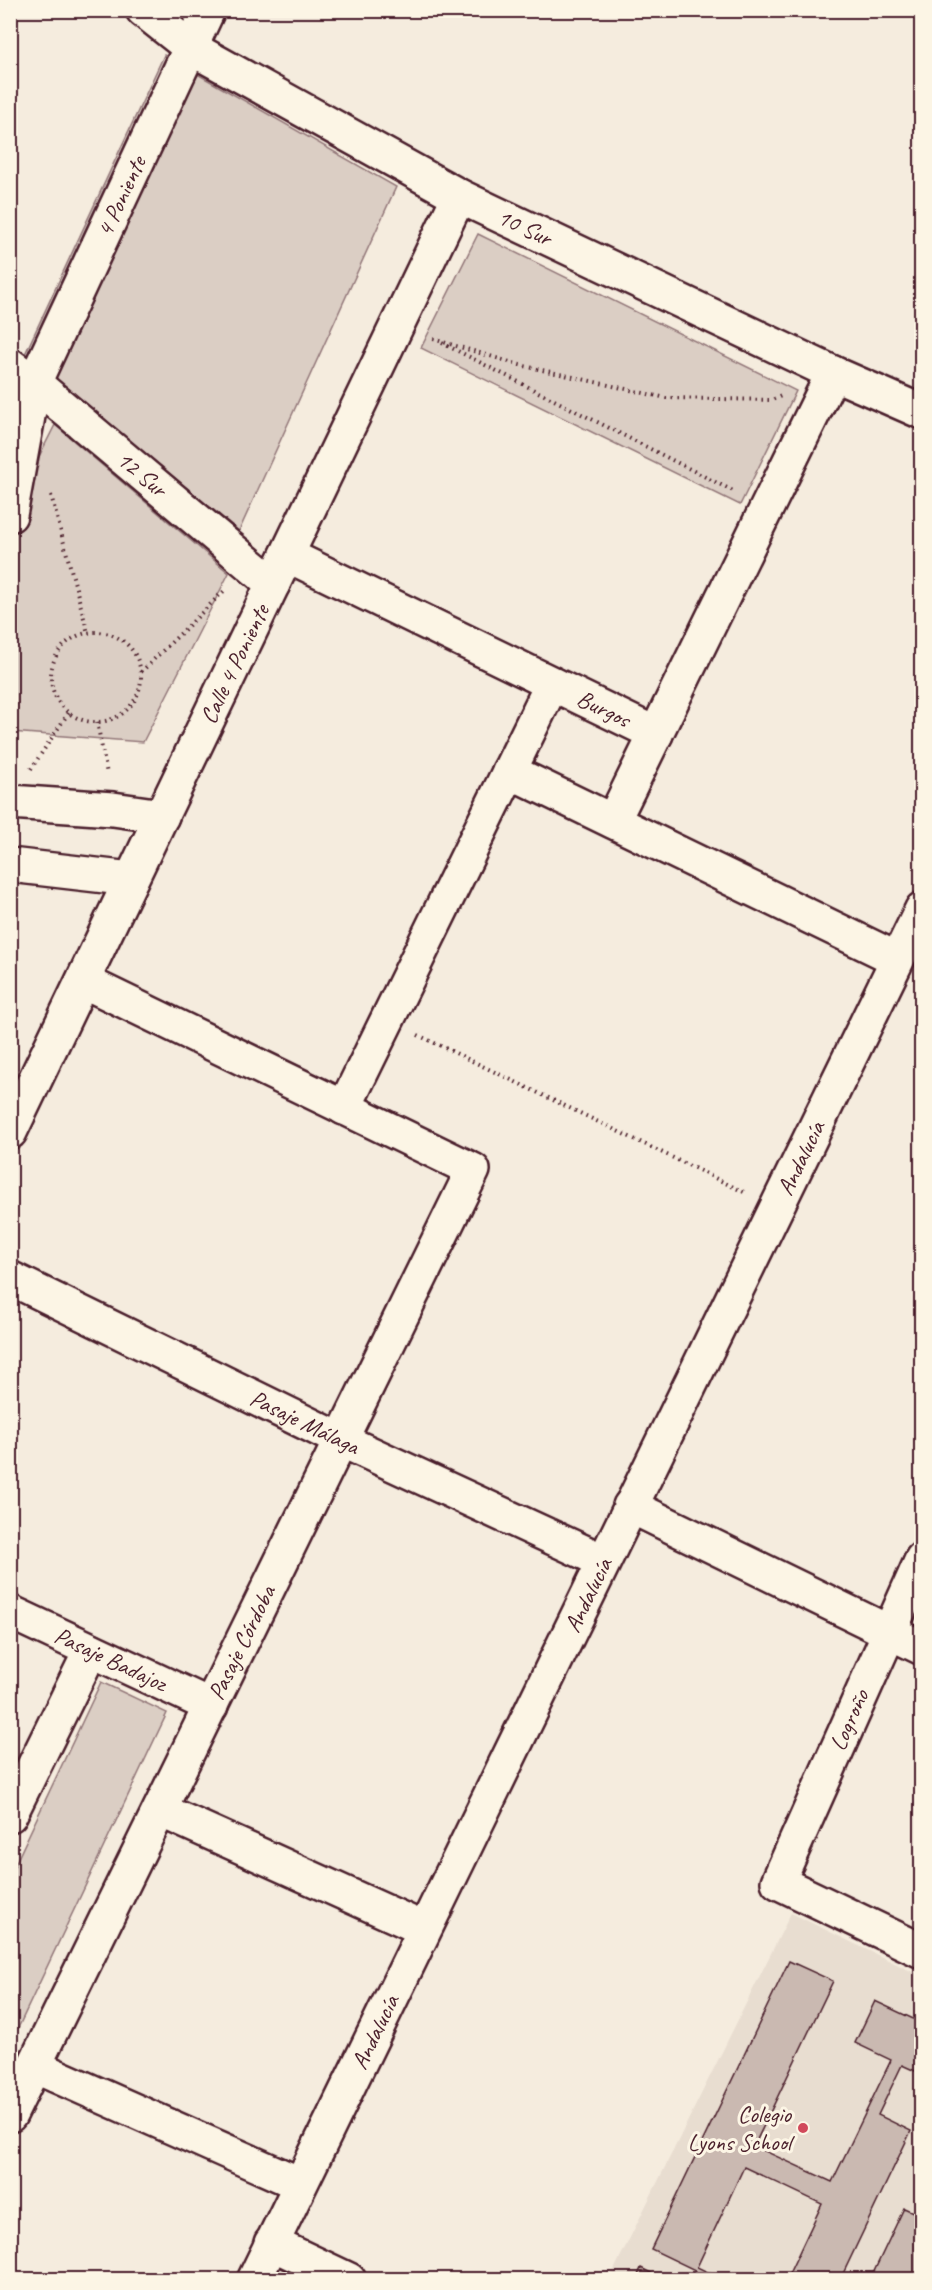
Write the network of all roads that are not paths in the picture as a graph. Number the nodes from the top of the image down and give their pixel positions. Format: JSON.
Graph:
{"nodes":[{"id":1,"x":143,"y":10,"type":"edge"},
{"id":2,"x":208,"y":10,"type":"edge"},
{"id":3,"x":191,"y":48,"type":"junction"},
{"id":4,"x":459,"y":196,"type":"junction"},
{"id":5,"x":833,"y":373,"type":"junction"},
{"id":6,"x":22,"y":374,"type":"edge"},
{"id":7,"x":921,"y":412,"type":"edge"},
{"id":8,"x":10,"y":515,"type":"edge"},
{"id":9,"x":287,"y":555,"type":"junction"},
{"id":10,"x":262,"y":574,"type":"junction"},
{"id":11,"x":552,"y":684,"type":"junction"},
{"id":12,"x":656,"y":734,"type":"junction"},
{"id":13,"x":509,"y":771,"type":"junction"},
{"id":14,"x":10,"y":802,"type":"edge"},
{"id":15,"x":162,"y":816,"type":"junction"},
{"id":16,"x":613,"y":821,"type":"junction"},
{"id":17,"x":10,"y":865,"type":"edge"},
{"id":18,"x":132,"y":879,"type":"junction"},
{"id":19,"x":921,"y":909,"type":"edge"},
{"id":20,"x":897,"y":959,"type":"junction"},
{"id":21,"x":83,"y":981,"type":"junction"},
{"id":22,"x":344,"y":1108,"type":"junction"},
{"id":23,"x":10,"y":1132,"type":"edge"},
{"id":24,"x":10,"y":1278,"type":"edge"},
{"id":25,"x":341,"y":1440,"type":"junction"},
{"id":26,"x":630,"y":1506,"type":"junction"},
{"id":27,"x":921,"y":1559,"type":"edge"},
{"id":28,"x":603,"y":1561,"type":"junction"},
{"id":29,"x":10,"y":1612,"type":"edge"},
{"id":30,"x":888,"y":1631,"type":"junction"},
{"id":31,"x":921,"y":1648,"type":"edge"},
{"id":32,"x":91,"y":1650,"type":"junction"},
{"id":33,"x":211,"y":1706,"type":"junction"},
{"id":34,"x":160,"y":1810,"type":"junction"},
{"id":35,"x":10,"y":1815,"type":"edge"},
{"id":36,"x":424,"y":1929,"type":"junction"},
{"id":37,"x":921,"y":1951,"type":"edge"},
{"id":38,"x":34,"y":2066,"type":"junction"},
{"id":39,"x":10,"y":2115,"type":"edge"},
{"id":40,"x":300,"y":2184,"type":"junction"},
{"id":41,"x":272,"y":2243,"type":"junction"},
{"id":42,"x":254,"y":2280,"type":"edge"},
{"id":43,"x":349,"y":2280,"type":"edge"}],
"edges":[{"from":1,"to":3,"type":"street","name":"10 Sur"},
{"from":2,"to":3,"type":"street","name":"4 Poniente"},
{"from":3,"to":4,"type":"street","name":"10 Sur"},
{"from":3,"to":6,"type":"street","name":"4 Poniente"},
{"from":4,"to":5,"type":"street","name":"10 Sur"},
{"from":4,"to":9,"type":"street","name":"Calle 4 Poniente"},
{"from":5,"to":7,"type":"street","name":"10 Sur"},
{"from":5,"to":12,"type":"street"},
{"from":6,"to":8,"type":"street","name":"4 Poniente"},
{"from":6,"to":10,"type":"street","name":"12 Sur"},
{"from":9,"to":10,"type":"street","name":"Calle 4 Poniente"},
{"from":9,"to":11,"type":"street","name":"Burgos"},
{"from":10,"to":15,"type":"street","name":"Calle 4 Poniente"},
{"from":11,"to":12,"type":"street","name":"Burgos"},
{"from":11,"to":13,"type":"street"},
{"from":12,"to":16,"type":"street"},
{"from":13,"to":16,"type":"street"},
{"from":13,"to":22,"type":"street"},
{"from":14,"to":15,"type":"street"},
{"from":15,"to":18,"type":"street","name":"Calle 4 Poniente"},
{"from":16,"to":20,"type":"street"},
{"from":17,"to":18,"type":"street"},
{"from":18,"to":21,"type":"street","name":"Calle 4 Poniente"},
{"from":19,"to":20,"type":"street","name":"Andalucía"},
{"from":20,"to":26,"type":"street","name":"Andalucía"},
{"from":21,"to":22,"type":"street"},
{"from":21,"to":23,"type":"street","name":"Calle 4 Poniente"},
{"from":22,"to":25,"type":"street","name":"Pasaje Córdoba"},
{"from":24,"to":25,"type":"street","name":"Pasaje Málaga"},
{"from":25,"to":28,"type":"street","name":"Pasaje Málaga"},
{"from":25,"to":33,"type":"street","name":"Pasaje Córdoba"},
{"from":26,"to":28,"type":"street","name":"Andalucía"},
{"from":26,"to":30,"type":"street"},
{"from":27,"to":30,"type":"street","name":"Logroño"},
{"from":28,"to":36,"type":"street","name":"Andalucía"},
{"from":29,"to":32,"type":"street","name":"Pasaje Badajoz"},
{"from":30,"to":31,"type":"street"},
{"from":30,"to":37,"type":"street","name":"Logroño"},
{"from":32,"to":33,"type":"street","name":"Pasaje Badajoz"},
{"from":32,"to":35,"type":"street"},
{"from":33,"to":34,"type":"street","name":"Pasaje Córdoba"},
{"from":34,"to":36,"type":"street"},
{"from":34,"to":38,"type":"street","name":"Pasaje Córdoba"},
{"from":36,"to":40,"type":"street","name":"Andalucía"},
{"from":38,"to":39,"type":"street","name":"Pasaje Córdoba"},
{"from":38,"to":40,"type":"street"},
{"from":40,"to":41,"type":"street","name":"Andalucía"},
{"from":41,"to":42,"type":"street","name":"Andalucía"},
{"from":41,"to":43,"type":"street"}]}
